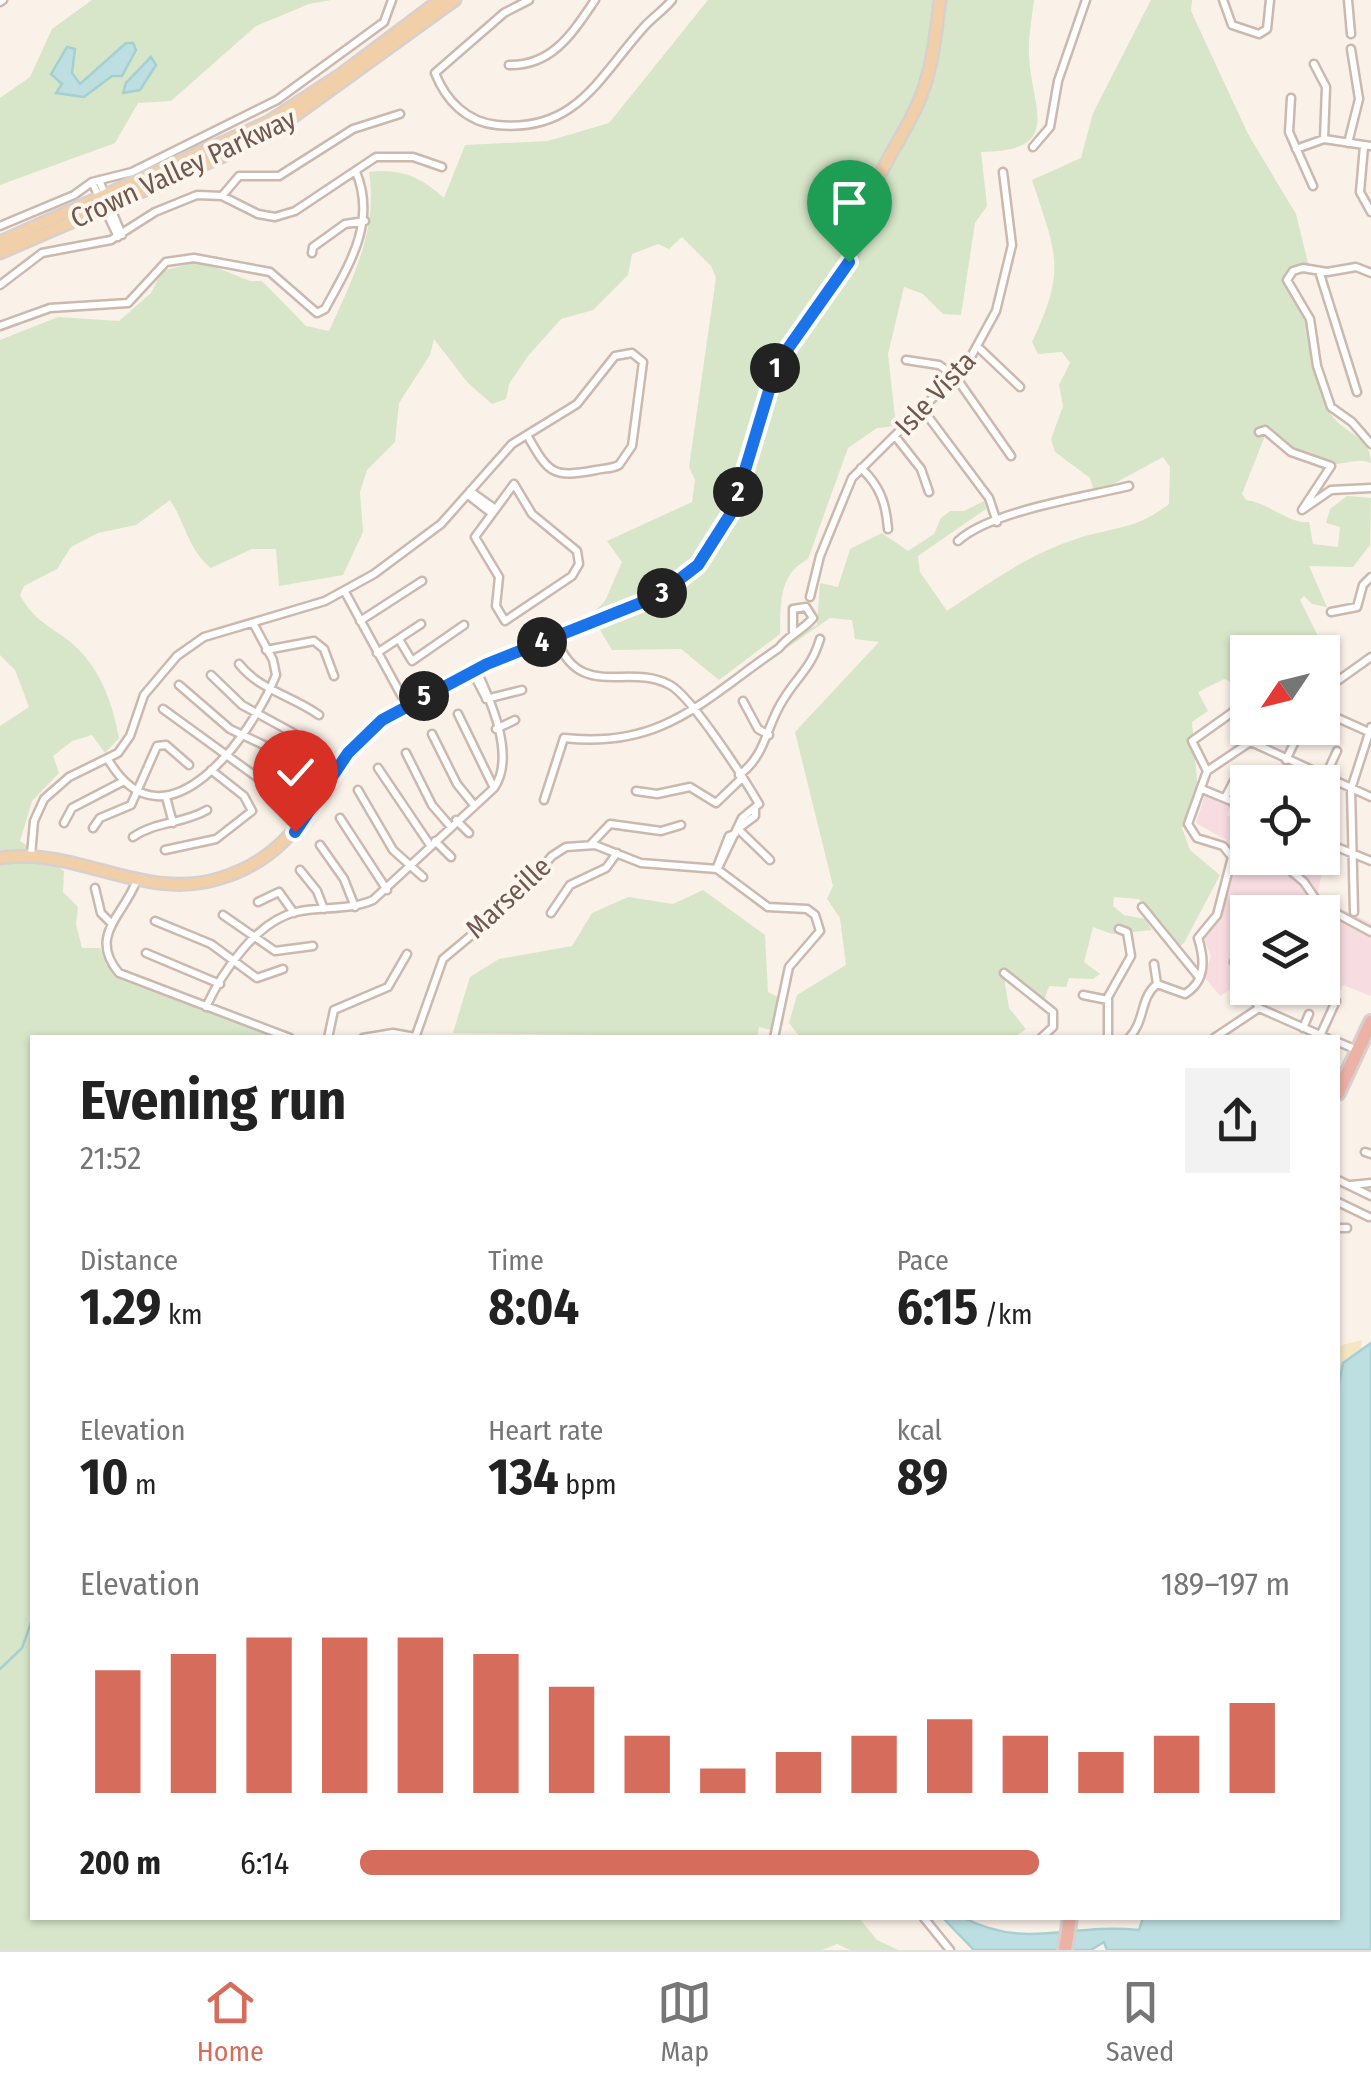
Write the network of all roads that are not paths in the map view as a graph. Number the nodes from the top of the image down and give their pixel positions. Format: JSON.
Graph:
{"nodes":[{"id":1,"x":392,"y":0,"type":"edge"},
{"id":2,"x":440,"y":0,"type":"edge"},
{"id":3,"x":452,"y":0,"type":"edge"},
{"id":4,"x":528,"y":0,"type":"edge"},
{"id":5,"x":594,"y":0,"type":"edge"},
{"id":6,"x":672,"y":0,"type":"edge"},
{"id":7,"x":940,"y":0,"type":"edge"},
{"id":8,"x":1086,"y":0,"type":"edge"},
{"id":9,"x":1223,"y":0,"type":"edge"},
{"id":10,"x":1270,"y":0,"type":"edge"},
{"id":11,"x":1347,"y":0,"type":"edge"},
{"id":12,"x":1356,"y":0,"type":"edge"},
{"id":13,"x":1350,"y":34,"type":"dead end"},
{"id":14,"x":1350,"y":49,"type":"dead end"},
{"id":15,"x":1314,"y":64,"type":"dead end"},
{"id":16,"x":510,"y":65,"type":"dead end"},
{"id":17,"x":1291,"y":98,"type":"dead end"},
{"id":18,"x":400,"y":114,"type":"dead end"},
{"id":19,"x":1324,"y":139,"type":"junction"},
{"id":20,"x":1348,"y":143,"type":"junction"},
{"id":21,"x":1368,"y":146,"type":"edge"},
{"id":22,"x":1033,"y":147,"type":"dead end"},
{"id":23,"x":1296,"y":149,"type":"junction"},
{"id":24,"x":442,"y":167,"type":"dead end"},
{"id":25,"x":356,"y":172,"type":"junction"},
{"id":26,"x":1003,"y":172,"type":"dead end"},
{"id":27,"x":96,"y":181,"type":"junction"},
{"id":28,"x":1313,"y":186,"type":"dead end"},
{"id":29,"x":222,"y":196,"type":"junction"},
{"id":30,"x":106,"y":202,"type":"junction"},
{"id":31,"x":1371,"y":212,"type":"edge"},
{"id":32,"x":365,"y":222,"type":"junction"},
{"id":33,"x":0,"y":226,"type":"edge"},
{"id":34,"x":120,"y":236,"type":"junction"},
{"id":35,"x":0,"y":242,"type":"edge"},
{"id":36,"x":0,"y":253,"type":"edge"},
{"id":37,"x":312,"y":253,"type":"dead end"},
{"id":38,"x":1319,"y":271,"type":"junction"},
{"id":39,"x":1371,"y":273,"type":"edge"},
{"id":40,"x":0,"y":284,"type":"edge"},
{"id":41,"x":0,"y":326,"type":"edge"},
{"id":42,"x":978,"y":346,"type":"junction"},
{"id":43,"x":906,"y":360,"type":"dead end"},
{"id":44,"x":955,"y":376,"type":"junction"},
{"id":45,"x":1020,"y":387,"type":"dead end"},
{"id":46,"x":1356,"y":392,"type":"dead end"},
{"id":47,"x":921,"y":407,"type":"junction"},
{"id":48,"x":1259,"y":432,"type":"dead end"},
{"id":49,"x":527,"y":435,"type":"junction"},
{"id":50,"x":895,"y":436,"type":"junction"},
{"id":51,"x":1371,"y":444,"type":"edge"},
{"id":52,"x":1011,"y":456,"type":"dead end"},
{"id":53,"x":861,"y":468,"type":"junction"},
{"id":54,"x":1130,"y":486,"type":"dead end"},
{"id":55,"x":1371,"y":488,"type":"edge"},
{"id":56,"x":928,"y":492,"type":"dead end"},
{"id":57,"x":469,"y":493,"type":"junction"},
{"id":58,"x":492,"y":511,"type":"junction"},
{"id":59,"x":997,"y":522,"type":"junction"},
{"id":60,"x":888,"y":528,"type":"dead end"},
{"id":61,"x":958,"y":541,"type":"dead end"},
{"id":62,"x":1371,"y":577,"type":"edge"},
{"id":63,"x":422,"y":581,"type":"dead end"},
{"id":64,"x":345,"y":592,"type":"junction"},
{"id":65,"x":808,"y":601,"type":"junction"},
{"id":66,"x":1331,"y":612,"type":"dead end"},
{"id":67,"x":360,"y":621,"type":"junction"},
{"id":68,"x":253,"y":623,"type":"junction"},
{"id":69,"x":420,"y":624,"type":"dead end"},
{"id":70,"x":464,"y":625,"type":"dead end"},
{"id":71,"x":792,"y":630,"type":"junction"},
{"id":72,"x":555,"y":637,"type":"junction"},
{"id":73,"x":820,"y":639,"type":"dead end"},
{"id":74,"x":400,"y":641,"type":"junction"},
{"id":75,"x":266,"y":650,"type":"junction"},
{"id":76,"x":377,"y":653,"type":"junction"},
{"id":77,"x":1371,"y":657,"type":"edge"},
{"id":78,"x":238,"y":664,"type":"dead end"},
{"id":79,"x":474,"y":670,"type":"junction"},
{"id":80,"x":211,"y":675,"type":"dead end"},
{"id":81,"x":334,"y":676,"type":"dead end"},
{"id":82,"x":1340,"y":679,"type":"edge"},
{"id":83,"x":179,"y":685,"type":"dead end"},
{"id":84,"x":267,"y":690,"type":"junction"},
{"id":85,"x":522,"y":690,"type":"dead end"},
{"id":86,"x":486,"y":699,"type":"junction"},
{"id":87,"x":743,"y":702,"type":"dead end"},
{"id":88,"x":406,"y":705,"type":"junction"},
{"id":89,"x":693,"y":708,"type":"junction"},
{"id":90,"x":162,"y":709,"type":"dead end"},
{"id":91,"x":254,"y":712,"type":"junction"},
{"id":92,"x":458,"y":714,"type":"dead end"},
{"id":93,"x":1230,"y":714,"type":"edge"},
{"id":94,"x":319,"y":715,"type":"dead end"},
{"id":95,"x":1340,"y":719,"type":"edge"},
{"id":96,"x":515,"y":720,"type":"dead end"},
{"id":97,"x":496,"y":728,"type":"junction"},
{"id":98,"x":1370,"y":730,"type":"edge"},
{"id":99,"x":239,"y":734,"type":"junction"},
{"id":100,"x":295,"y":734,"type":"dead end"},
{"id":101,"x":432,"y":734,"type":"dead end"},
{"id":102,"x":768,"y":735,"type":"junction"},
{"id":103,"x":1246,"y":745,"type":"edge"},
{"id":104,"x":1257,"y":745,"type":"edge"},
{"id":105,"x":1293,"y":745,"type":"edge"},
{"id":106,"x":1336,"y":751,"type":"dead end"},
{"id":107,"x":406,"y":752,"type":"dead end"},
{"id":108,"x":226,"y":754,"type":"junction"},
{"id":109,"x":1286,"y":760,"type":"junction"},
{"id":110,"x":109,"y":761,"type":"junction"},
{"id":111,"x":288,"y":763,"type":"dead end"},
{"id":112,"x":190,"y":765,"type":"dead end"},
{"id":113,"x":1294,"y":765,"type":"edge"},
{"id":114,"x":1332,"y":765,"type":"edge"},
{"id":115,"x":378,"y":768,"type":"dead end"},
{"id":116,"x":210,"y":770,"type":"junction"},
{"id":117,"x":1207,"y":771,"type":"junction"},
{"id":118,"x":741,"y":776,"type":"junction"},
{"id":119,"x":122,"y":782,"type":"junction"},
{"id":120,"x":1340,"y":784,"type":"edge"},
{"id":121,"x":269,"y":786,"type":"dead end"},
{"id":122,"x":1230,"y":787,"type":"edge"},
{"id":123,"x":494,"y":788,"type":"junction"},
{"id":124,"x":1202,"y":789,"type":"junction"},
{"id":125,"x":1351,"y":789,"type":"junction"},
{"id":126,"x":358,"y":790,"type":"dead end"},
{"id":127,"x":636,"y":791,"type":"dead end"},
{"id":128,"x":135,"y":793,"type":"junction"},
{"id":129,"x":1371,"y":797,"type":"edge"},
{"id":130,"x":166,"y":798,"type":"junction"},
{"id":131,"x":1225,"y":798,"type":"junction"},
{"id":132,"x":544,"y":800,"type":"dead end"},
{"id":133,"x":1230,"y":800,"type":"edge"},
{"id":134,"x":474,"y":805,"type":"junction"},
{"id":135,"x":207,"y":810,"type":"dead end"},
{"id":136,"x":340,"y":818,"type":"dead end"},
{"id":137,"x":64,"y":823,"type":"dead end"},
{"id":138,"x":172,"y":823,"type":"junction"},
{"id":139,"x":453,"y":823,"type":"junction"},
{"id":140,"x":681,"y":825,"type":"dead end"},
{"id":141,"x":93,"y":828,"type":"dead end"},
{"id":142,"x":736,"y":831,"type":"junction"},
{"id":143,"x":469,"y":833,"type":"dead end"},
{"id":144,"x":133,"y":838,"type":"dead end"},
{"id":145,"x":432,"y":843,"type":"junction"},
{"id":146,"x":591,"y":844,"type":"junction"},
{"id":147,"x":320,"y":845,"type":"dead end"},
{"id":148,"x":1340,"y":849,"type":"edge"},
{"id":149,"x":165,"y":850,"type":"dead end"},
{"id":150,"x":617,"y":853,"type":"junction"},
{"id":151,"x":1352,"y":854,"type":"junction"},
{"id":152,"x":31,"y":855,"type":"junction"},
{"id":153,"x":0,"y":858,"type":"edge"},
{"id":154,"x":452,"y":858,"type":"dead end"},
{"id":155,"x":770,"y":860,"type":"dead end"},
{"id":156,"x":1371,"y":861,"type":"edge"},
{"id":157,"x":410,"y":867,"type":"junction"},
{"id":158,"x":717,"y":868,"type":"junction"},
{"id":159,"x":300,"y":870,"type":"dead end"},
{"id":160,"x":1296,"y":875,"type":"edge"},
{"id":161,"x":423,"y":876,"type":"dead end"},
{"id":162,"x":136,"y":882,"type":"junction"},
{"id":163,"x":94,"y":888,"type":"dead end"},
{"id":164,"x":387,"y":890,"type":"junction"},
{"id":165,"x":258,"y":902,"type":"dead end"},
{"id":166,"x":356,"y":906,"type":"junction"},
{"id":167,"x":1142,"y":907,"type":"dead end"},
{"id":168,"x":324,"y":910,"type":"junction"},
{"id":169,"x":294,"y":912,"type":"junction"},
{"id":170,"x":1354,"y":912,"type":"dead end"},
{"id":171,"x":551,"y":913,"type":"dead end"},
{"id":172,"x":223,"y":915,"type":"dead end"},
{"id":173,"x":155,"y":921,"type":"dead end"},
{"id":174,"x":110,"y":922,"type":"junction"},
{"id":175,"x":1120,"y":928,"type":"dead end"},
{"id":176,"x":1371,"y":932,"type":"edge"},
{"id":177,"x":254,"y":938,"type":"junction"},
{"id":178,"x":313,"y":946,"type":"dead end"},
{"id":179,"x":146,"y":953,"type":"dead end"},
{"id":180,"x":407,"y":954,"type":"dead end"},
{"id":181,"x":236,"y":961,"type":"junction"},
{"id":182,"x":1154,"y":964,"type":"dead end"},
{"id":183,"x":283,"y":969,"type":"dead end"},
{"id":184,"x":1004,"y":974,"type":"dead end"},
{"id":185,"x":1198,"y":977,"type":"junction"},
{"id":186,"x":220,"y":984,"type":"junction"},
{"id":187,"x":1157,"y":984,"type":"junction"},
{"id":188,"x":1083,"y":995,"type":"dead end"},
{"id":189,"x":1108,"y":1000,"type":"junction"},
{"id":190,"x":1257,"y":1005,"type":"edge"},
{"id":191,"x":1334,"y":1005,"type":"edge"},
{"id":192,"x":206,"y":1007,"type":"junction"},
{"id":193,"x":1259,"y":1008,"type":"junction"},
{"id":194,"x":1309,"y":1014,"type":"dead end"},
{"id":195,"x":1371,"y":1022,"type":"edge"},
{"id":196,"x":1304,"y":1028,"type":"junction"},
{"id":197,"x":282,"y":1035,"type":"edge"},
{"id":198,"x":329,"y":1035,"type":"edge"},
{"id":199,"x":416,"y":1035,"type":"edge"},
{"id":200,"x":775,"y":1035,"type":"edge"},
{"id":201,"x":1045,"y":1035,"type":"edge"},
{"id":202,"x":1108,"y":1035,"type":"edge"},
{"id":203,"x":1131,"y":1035,"type":"edge"},
{"id":204,"x":1218,"y":1035,"type":"edge"},
{"id":205,"x":1318,"y":1035,"type":"edge"},
{"id":206,"x":1323,"y":1035,"type":"edge"},
{"id":207,"x":1340,"y":1043,"type":"edge"},
{"id":208,"x":1357,"y":1050,"type":"junction"},
{"id":209,"x":1340,"y":1088,"type":"edge"},
{"id":210,"x":1340,"y":1181,"type":"edge"},
{"id":211,"x":1371,"y":1183,"type":"edge"},
{"id":212,"x":1350,"y":1186,"type":"junction"},
{"id":213,"x":1371,"y":1196,"type":"edge"},
{"id":214,"x":1340,"y":1203,"type":"edge"},
{"id":215,"x":1369,"y":1217,"type":"edge"},
{"id":216,"x":1340,"y":1228,"type":"edge"},
{"id":217,"x":1348,"y":1228,"type":"dead end"},
{"id":218,"x":926,"y":1920,"type":"edge"},
{"id":219,"x":950,"y":1950,"type":"edge"}],
"edges":[{"from":1,"to":27,"type":"street"},
{"from":2,"to":30,"type":"main road","name":"Crown Valley Parkway"},
{"from":3,"to":30,"type":"main road","name":"Crown Valley Parkway"},
{"from":4,"to":6,"type":"street"},
{"from":5,"to":16,"type":"street"},
{"from":7,"to":72,"type":"main road"},
{"from":8,"to":22,"type":"street"},
{"from":9,"to":10,"type":"street"},
{"from":11,"to":12,"type":"street"},
{"from":11,"to":13,"type":"street"},
{"from":14,"to":20,"type":"street"},
{"from":15,"to":19,"type":"street"},
{"from":17,"to":23,"type":"street"},
{"from":18,"to":29,"type":"street"},
{"from":19,"to":20,"type":"street"},
{"from":19,"to":23,"type":"street"},
{"from":20,"to":21,"type":"street"},
{"from":21,"to":31,"type":"street"},
{"from":23,"to":28,"type":"street"},
{"from":24,"to":25,"type":"street"},
{"from":25,"to":29,"type":"street"},
{"from":25,"to":32,"type":"street"},
{"from":26,"to":42,"type":"street","name":"Isle Vista"},
{"from":27,"to":30,"type":"street"},
{"from":27,"to":33,"type":"street"},
{"from":29,"to":34,"type":"street"},
{"from":30,"to":34,"type":"street"},
{"from":30,"to":35,"type":"main road","name":"Crown Valley Parkway"},
{"from":30,"to":36,"type":"main road","name":"Crown Valley Parkway"},
{"from":32,"to":37,"type":"street"},
{"from":32,"to":41,"type":"street"},
{"from":34,"to":40,"type":"street"},
{"from":38,"to":39,"type":"street"},
{"from":38,"to":46,"type":"street"},
{"from":38,"to":51,"type":"street"},
{"from":42,"to":44,"type":"street","name":"Isle Vista"},
{"from":42,"to":45,"type":"street"},
{"from":43,"to":44,"type":"street"},
{"from":44,"to":47,"type":"street","name":"Isle Vista"},
{"from":44,"to":52,"type":"street"},
{"from":47,"to":50,"type":"street","name":"Isle Vista"},
{"from":47,"to":59,"type":"street"},
{"from":48,"to":55,"type":"street"},
{"from":49,"to":49,"type":"street"},
{"from":49,"to":57,"type":"street"},
{"from":50,"to":53,"type":"street","name":"Isle Vista"},
{"from":50,"to":56,"type":"street"},
{"from":53,"to":60,"type":"street"},
{"from":53,"to":65,"type":"street","name":"Isle Vista"},
{"from":54,"to":59,"type":"street"},
{"from":57,"to":58,"type":"street"},
{"from":57,"to":64,"type":"street"},
{"from":58,"to":58,"type":"street"},
{"from":59,"to":61,"type":"street"},
{"from":62,"to":66,"type":"street"},
{"from":63,"to":67,"type":"street"},
{"from":64,"to":67,"type":"street"},
{"from":64,"to":68,"type":"street"},
{"from":65,"to":71,"type":"street","name":"Isle Vista"},
{"from":65,"to":71,"type":"street","name":"Isle Vista"},
{"from":67,"to":76,"type":"street"},
{"from":68,"to":75,"type":"street"},
{"from":68,"to":110,"type":"street"},
{"from":69,"to":74,"type":"street"},
{"from":70,"to":74,"type":"street"},
{"from":71,"to":89,"type":"street","name":"Isle Vista"},
{"from":72,"to":79,"type":"main road"},
{"from":72,"to":89,"type":"street"},
{"from":73,"to":102,"type":"street"},
{"from":74,"to":76,"type":"street"},
{"from":75,"to":81,"type":"street"},
{"from":75,"to":84,"type":"street"},
{"from":76,"to":88,"type":"street"},
{"from":77,"to":82,"type":"street"},
{"from":78,"to":84,"type":"street"},
{"from":79,"to":86,"type":"street"},
{"from":79,"to":88,"type":"main road"},
{"from":80,"to":91,"type":"street"},
{"from":83,"to":99,"type":"street"},
{"from":84,"to":91,"type":"street"},
{"from":84,"to":94,"type":"street"},
{"from":85,"to":86,"type":"street"},
{"from":86,"to":97,"type":"street"},
{"from":87,"to":102,"type":"street"},
{"from":88,"to":162,"type":"main road"},
{"from":89,"to":118,"type":"street"},
{"from":89,"to":132,"type":"street","name":"Isle Vista"},
{"from":90,"to":108,"type":"street"},
{"from":91,"to":99,"type":"street"},
{"from":91,"to":100,"type":"street"},
{"from":92,"to":123,"type":"street"},
{"from":93,"to":117,"type":"street"},
{"from":95,"to":98,"type":"street"},
{"from":96,"to":97,"type":"street"},
{"from":97,"to":123,"type":"street"},
{"from":98,"to":125,"type":"street"},
{"from":99,"to":108,"type":"street"},
{"from":99,"to":111,"type":"street"},
{"from":101,"to":134,"type":"street"},
{"from":102,"to":118,"type":"street"},
{"from":103,"to":117,"type":"street"},
{"from":104,"to":109,"type":"street"},
{"from":105,"to":109,"type":"street"},
{"from":106,"to":114,"type":"street"},
{"from":107,"to":139,"type":"street"},
{"from":108,"to":116,"type":"street"},
{"from":108,"to":121,"type":"street"},
{"from":109,"to":113,"type":"street"},
{"from":110,"to":119,"type":"street"},
{"from":110,"to":152,"type":"street"},
{"from":112,"to":128,"type":"street"},
{"from":115,"to":145,"type":"street"},
{"from":116,"to":130,"type":"street"},
{"from":116,"to":149,"type":"street"},
{"from":117,"to":124,"type":"street"},
{"from":118,"to":127,"type":"street"},
{"from":118,"to":142,"type":"street"},
{"from":119,"to":128,"type":"street"},
{"from":119,"to":137,"type":"street"},
{"from":120,"to":125,"type":"street"},
{"from":122,"to":131,"type":"street"},
{"from":123,"to":134,"type":"street"},
{"from":124,"to":131,"type":"street"},
{"from":124,"to":185,"type":"street"},
{"from":125,"to":129,"type":"street"},
{"from":125,"to":151,"type":"street"},
{"from":126,"to":157,"type":"street"},
{"from":128,"to":130,"type":"street"},
{"from":128,"to":141,"type":"street"},
{"from":130,"to":138,"type":"street"},
{"from":131,"to":133,"type":"street"},
{"from":134,"to":139,"type":"street"},
{"from":135,"to":138,"type":"street"},
{"from":136,"to":164,"type":"street"},
{"from":138,"to":144,"type":"street"},
{"from":139,"to":143,"type":"street"},
{"from":139,"to":145,"type":"street"},
{"from":140,"to":146,"type":"street","name":"Marseille"},
{"from":142,"to":155,"type":"street"},
{"from":142,"to":158,"type":"street"},
{"from":145,"to":154,"type":"street"},
{"from":145,"to":157,"type":"street"},
{"from":146,"to":150,"type":"street"},
{"from":146,"to":199,"type":"street","name":"Marseille"},
{"from":147,"to":166,"type":"street"},
{"from":148,"to":151,"type":"street"},
{"from":150,"to":158,"type":"street"},
{"from":150,"to":171,"type":"street"},
{"from":151,"to":156,"type":"street"},
{"from":151,"to":170,"type":"street"},
{"from":152,"to":153,"type":"main road"},
{"from":152,"to":162,"type":"main road"},
{"from":157,"to":161,"type":"street"},
{"from":157,"to":164,"type":"street"},
{"from":158,"to":200,"type":"street"},
{"from":159,"to":168,"type":"street"},
{"from":160,"to":176,"type":"street"},
{"from":162,"to":174,"type":"street"},
{"from":163,"to":174,"type":"street"},
{"from":164,"to":166,"type":"street"},
{"from":165,"to":169,"type":"street"},
{"from":166,"to":168,"type":"street"},
{"from":167,"to":185,"type":"street"},
{"from":168,"to":169,"type":"street"},
{"from":169,"to":177,"type":"street"},
{"from":172,"to":177,"type":"street"},
{"from":173,"to":181,"type":"street"},
{"from":174,"to":192,"type":"street"},
{"from":175,"to":189,"type":"street"},
{"from":177,"to":178,"type":"street"},
{"from":177,"to":181,"type":"street"},
{"from":179,"to":186,"type":"street"},
{"from":180,"to":198,"type":"street"},
{"from":181,"to":183,"type":"street"},
{"from":181,"to":186,"type":"street"},
{"from":182,"to":187,"type":"street"},
{"from":184,"to":201,"type":"street"},
{"from":185,"to":187,"type":"street"},
{"from":186,"to":192,"type":"street"},
{"from":187,"to":203,"type":"street"},
{"from":188,"to":189,"type":"street"},
{"from":189,"to":202,"type":"street"},
{"from":190,"to":193,"type":"street"},
{"from":191,"to":206,"type":"street"},
{"from":192,"to":197,"type":"street"},
{"from":193,"to":196,"type":"street"},
{"from":193,"to":204,"type":"street"},
{"from":194,"to":196,"type":"street"},
{"from":195,"to":208,"type":"highway"},
{"from":196,"to":205,"type":"street"},
{"from":207,"to":208,"type":"street"},
{"from":208,"to":209,"type":"highway"},
{"from":210,"to":212,"type":"street"},
{"from":211,"to":212,"type":"street"},
{"from":212,"to":213,"type":"street"},
{"from":214,"to":215,"type":"street"},
{"from":216,"to":217,"type":"street"},
{"from":218,"to":219,"type":"street"}]}
